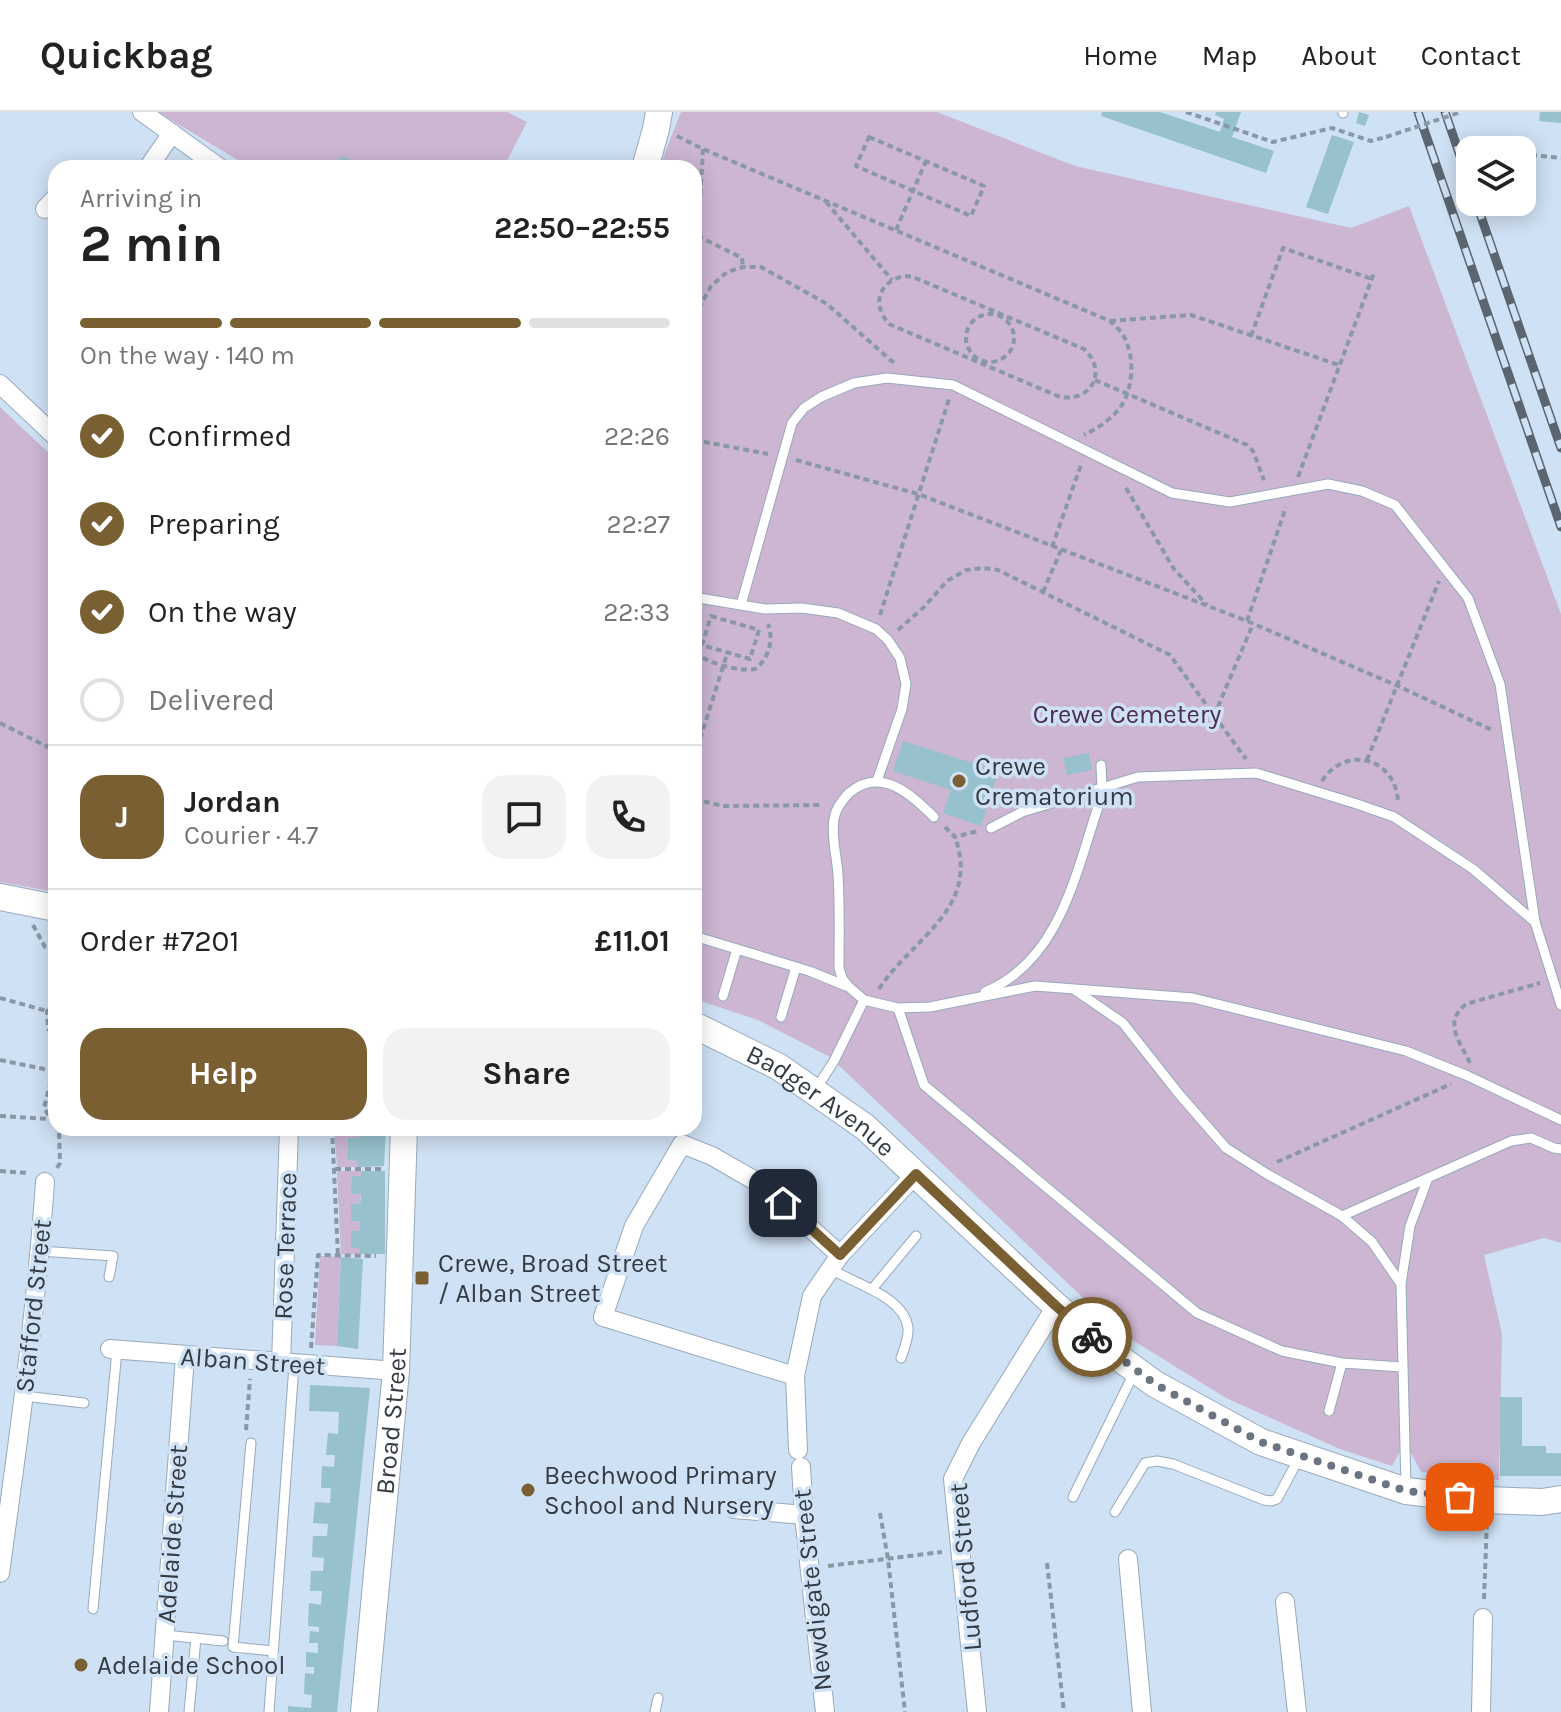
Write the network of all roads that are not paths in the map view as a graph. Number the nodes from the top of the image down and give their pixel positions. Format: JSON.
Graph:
{"nodes":[{"id":1,"x":142,"y":112,"type":"edge"},
{"id":2,"x":658,"y":121,"type":"edge"},
{"id":3,"x":172,"y":133,"type":"junction"},
{"id":4,"x":153,"y":160,"type":"edge"},
{"id":5,"x":209,"y":160,"type":"edge"},
{"id":6,"x":647,"y":160,"type":"edge"},
{"id":7,"x":0,"y":384,"type":"edge"},
{"id":8,"x":48,"y":429,"type":"edge"},
{"id":9,"x":702,"y":598,"type":"edge"},
{"id":10,"x":741,"y":605,"type":"junction"},
{"id":11,"x":1101,"y":765,"type":"dead end"},
{"id":12,"x":877,"y":781,"type":"junction"},
{"id":13,"x":1102,"y":788,"type":"junction"},
{"id":14,"x":934,"y":817,"type":"road end"},
{"id":15,"x":991,"y":828,"type":"road end"},
{"id":16,"x":0,"y":897,"type":"edge"},
{"id":17,"x":48,"y":906,"type":"edge"},
{"id":18,"x":1535,"y":922,"type":"junction"},
{"id":19,"x":702,"y":938,"type":"edge"},
{"id":20,"x":737,"y":949,"type":"junction"},
{"id":21,"x":796,"y":967,"type":"junction"},
{"id":22,"x":849,"y":987,"type":"junction"},
{"id":23,"x":1073,"y":989,"type":"junction"},
{"id":24,"x":723,"y":996,"type":"dead end"},
{"id":25,"x":967,"y":999,"type":"junction"},
{"id":26,"x":867,"y":1002,"type":"junction"},
{"id":27,"x":1561,"y":1005,"type":"edge"},
{"id":28,"x":898,"y":1008,"type":"junction"},
{"id":29,"x":781,"y":1017,"type":"dead end"},
{"id":30,"x":702,"y":1029,"type":"edge"},
{"id":31,"x":815,"y":1092,"type":"junction"},
{"id":32,"x":1561,"y":1120,"type":"edge"},
{"id":33,"x":289,"y":1136,"type":"edge"},
{"id":34,"x":404,"y":1136,"type":"edge"},
{"id":35,"x":1561,"y":1149,"type":"edge"},
{"id":36,"x":916,"y":1174,"type":"junction"},
{"id":37,"x":48,"y":1178,"type":"road end"},
{"id":38,"x":1428,"y":1178,"type":"junction"},
{"id":39,"x":1342,"y":1216,"type":"junction"},
{"id":40,"x":916,"y":1236,"type":"dead end"},
{"id":41,"x":40,"y":1251,"type":"junction"},
{"id":42,"x":836,"y":1262,"type":"junction"},
{"id":43,"x":109,"y":1277,"type":"dead end"},
{"id":44,"x":1401,"y":1284,"type":"junction"},
{"id":45,"x":873,"y":1288,"type":"junction"},
{"id":46,"x":1056,"y":1306,"type":"junction"},
{"id":47,"x":114,"y":1350,"type":"joint"},
{"id":48,"x":185,"y":1356,"type":"junction"},
{"id":49,"x":901,"y":1358,"type":"dead end"},
{"id":50,"x":1342,"y":1363,"type":"junction"},
{"id":51,"x":295,"y":1365,"type":"junction"},
{"id":52,"x":1402,"y":1367,"type":"junction"},
{"id":53,"x":1136,"y":1370,"type":"junction"},
{"id":54,"x":396,"y":1371,"type":"junction"},
{"id":55,"x":795,"y":1376,"type":"junction"},
{"id":56,"x":24,"y":1396,"type":"junction"},
{"id":57,"x":84,"y":1403,"type":"dead end"},
{"id":58,"x":1329,"y":1411,"type":"dead end"},
{"id":59,"x":251,"y":1443,"type":"road end"},
{"id":60,"x":1300,"y":1455,"type":"junction"},
{"id":61,"x":6,"y":1488,"type":"edge"},
{"id":62,"x":1406,"y":1491,"type":"junction"},
{"id":63,"x":1073,"y":1497,"type":"dead end"},
{"id":64,"x":1561,"y":1499,"type":"edge"},
{"id":65,"x":734,"y":1509,"type":"dead end"},
{"id":66,"x":1115,"y":1512,"type":"dead end"},
{"id":67,"x":804,"y":1515,"type":"junction"},
{"id":68,"x":1128,"y":1559,"type":"dead end"},
{"id":69,"x":0,"y":1573,"type":"edge"},
{"id":70,"x":1285,"y":1602,"type":"dead end"},
{"id":71,"x":93,"y":1609,"type":"dead end"},
{"id":72,"x":1483,"y":1618,"type":"road end"},
{"id":73,"x":165,"y":1635,"type":"junction"},
{"id":74,"x":196,"y":1638,"type":"junction"},
{"id":75,"x":223,"y":1641,"type":"dead end"},
{"id":76,"x":273,"y":1651,"type":"junction"},
{"id":77,"x":658,"y":1698,"type":"dead end"},
{"id":78,"x":159,"y":1712,"type":"edge"},
{"id":79,"x":189,"y":1712,"type":"edge"},
{"id":80,"x":269,"y":1712,"type":"edge"},
{"id":81,"x":364,"y":1712,"type":"edge"},
{"id":82,"x":655,"y":1712,"type":"edge"},
{"id":83,"x":825,"y":1712,"type":"edge"},
{"id":84,"x":977,"y":1712,"type":"edge"},
{"id":85,"x":1142,"y":1712,"type":"edge"},
{"id":86,"x":1297,"y":1712,"type":"edge"},
{"id":87,"x":1481,"y":1712,"type":"edge"}],
"edges":[{"from":1,"to":3,"type":"street"},
{"from":2,"to":6,"type":"street"},
{"from":3,"to":4,"type":"street"},
{"from":3,"to":5,"type":"street"},
{"from":7,"to":8,"type":"street"},
{"from":9,"to":10,"type":"lane"},
{"from":10,"to":12,"type":"lane"},
{"from":10,"to":18,"type":"lane"},
{"from":11,"to":13,"type":"lane"},
{"from":12,"to":14,"type":"lane"},
{"from":12,"to":22,"type":"lane"},
{"from":13,"to":15,"type":"lane"},
{"from":13,"to":18,"type":"lane"},
{"from":13,"to":25,"type":"lane"},
{"from":16,"to":17,"type":"street"},
{"from":18,"to":27,"type":"lane"},
{"from":19,"to":20,"type":"lane"},
{"from":20,"to":21,"type":"lane"},
{"from":20,"to":24,"type":"lane"},
{"from":21,"to":22,"type":"lane"},
{"from":21,"to":29,"type":"lane"},
{"from":22,"to":26,"type":"lane"},
{"from":23,"to":25,"type":"lane"},
{"from":23,"to":32,"type":"lane"},
{"from":23,"to":39,"type":"lane"},
{"from":25,"to":28,"type":"lane"},
{"from":26,"to":28,"type":"lane"},
{"from":26,"to":31,"type":"lane"},
{"from":28,"to":50,"type":"lane"},
{"from":30,"to":31,"type":"street","name":"Badger Avenue"},
{"from":31,"to":36,"type":"street","name":"Badger Avenue"},
{"from":33,"to":51,"type":"street","name":"Rose Terrace"},
{"from":34,"to":54,"type":"street","name":"Broad Street"},
{"from":35,"to":38,"type":"lane"},
{"from":36,"to":42,"type":"street","name":"Newdigate Street"},
{"from":36,"to":46,"type":"street","name":"Badger Avenue"},
{"from":37,"to":41,"type":"street","name":"Stafford Street"},
{"from":38,"to":39,"type":"lane"},
{"from":38,"to":44,"type":"lane"},
{"from":39,"to":44,"type":"lane"},
{"from":40,"to":45,"type":"lane"},
{"from":41,"to":43,"type":"lane"},
{"from":41,"to":56,"type":"street","name":"Stafford Street"},
{"from":42,"to":45,"type":"lane"},
{"from":42,"to":55,"type":"street","name":"Newdigate Street"},
{"from":42,"to":55,"type":"street"},
{"from":44,"to":52,"type":"lane"},
{"from":45,"to":49,"type":"lane"},
{"from":46,"to":53,"type":"street","name":"Badger Avenue"},
{"from":46,"to":84,"type":"street","name":"Ludford Street"},
{"from":47,"to":48,"type":"street","name":"Alban Street"},
{"from":47,"to":71,"type":"lane"},
{"from":48,"to":51,"type":"street","name":"Alban Street"},
{"from":48,"to":73,"type":"street","name":"Adelaide Street"},
{"from":50,"to":52,"type":"lane"},
{"from":50,"to":58,"type":"lane"},
{"from":51,"to":54,"type":"street","name":"Alban Street"},
{"from":51,"to":76,"type":"lane"},
{"from":52,"to":62,"type":"lane"},
{"from":53,"to":60,"type":"street","name":"Badger Avenue"},
{"from":53,"to":63,"type":"lane"},
{"from":54,"to":81,"type":"street","name":"Broad Street"},
{"from":55,"to":67,"type":"street","name":"Newdigate Street"},
{"from":56,"to":57,"type":"lane"},
{"from":56,"to":61,"type":"street","name":"Stafford Street"},
{"from":59,"to":76,"type":"lane"},
{"from":60,"to":62,"type":"street","name":"Badger Avenue"},
{"from":60,"to":66,"type":"lane"},
{"from":61,"to":69,"type":"street","name":"Stafford Street"},
{"from":62,"to":64,"type":"street","name":"Badger Avenue"},
{"from":65,"to":67,"type":"street"},
{"from":67,"to":83,"type":"street","name":"Newdigate Street"},
{"from":68,"to":85,"type":"street"},
{"from":70,"to":86,"type":"street"},
{"from":72,"to":87,"type":"street"},
{"from":73,"to":74,"type":"lane"},
{"from":73,"to":78,"type":"street","name":"Adelaide Street"},
{"from":74,"to":75,"type":"lane"},
{"from":74,"to":79,"type":"lane"},
{"from":76,"to":80,"type":"lane"},
{"from":77,"to":82,"type":"lane"}]}
